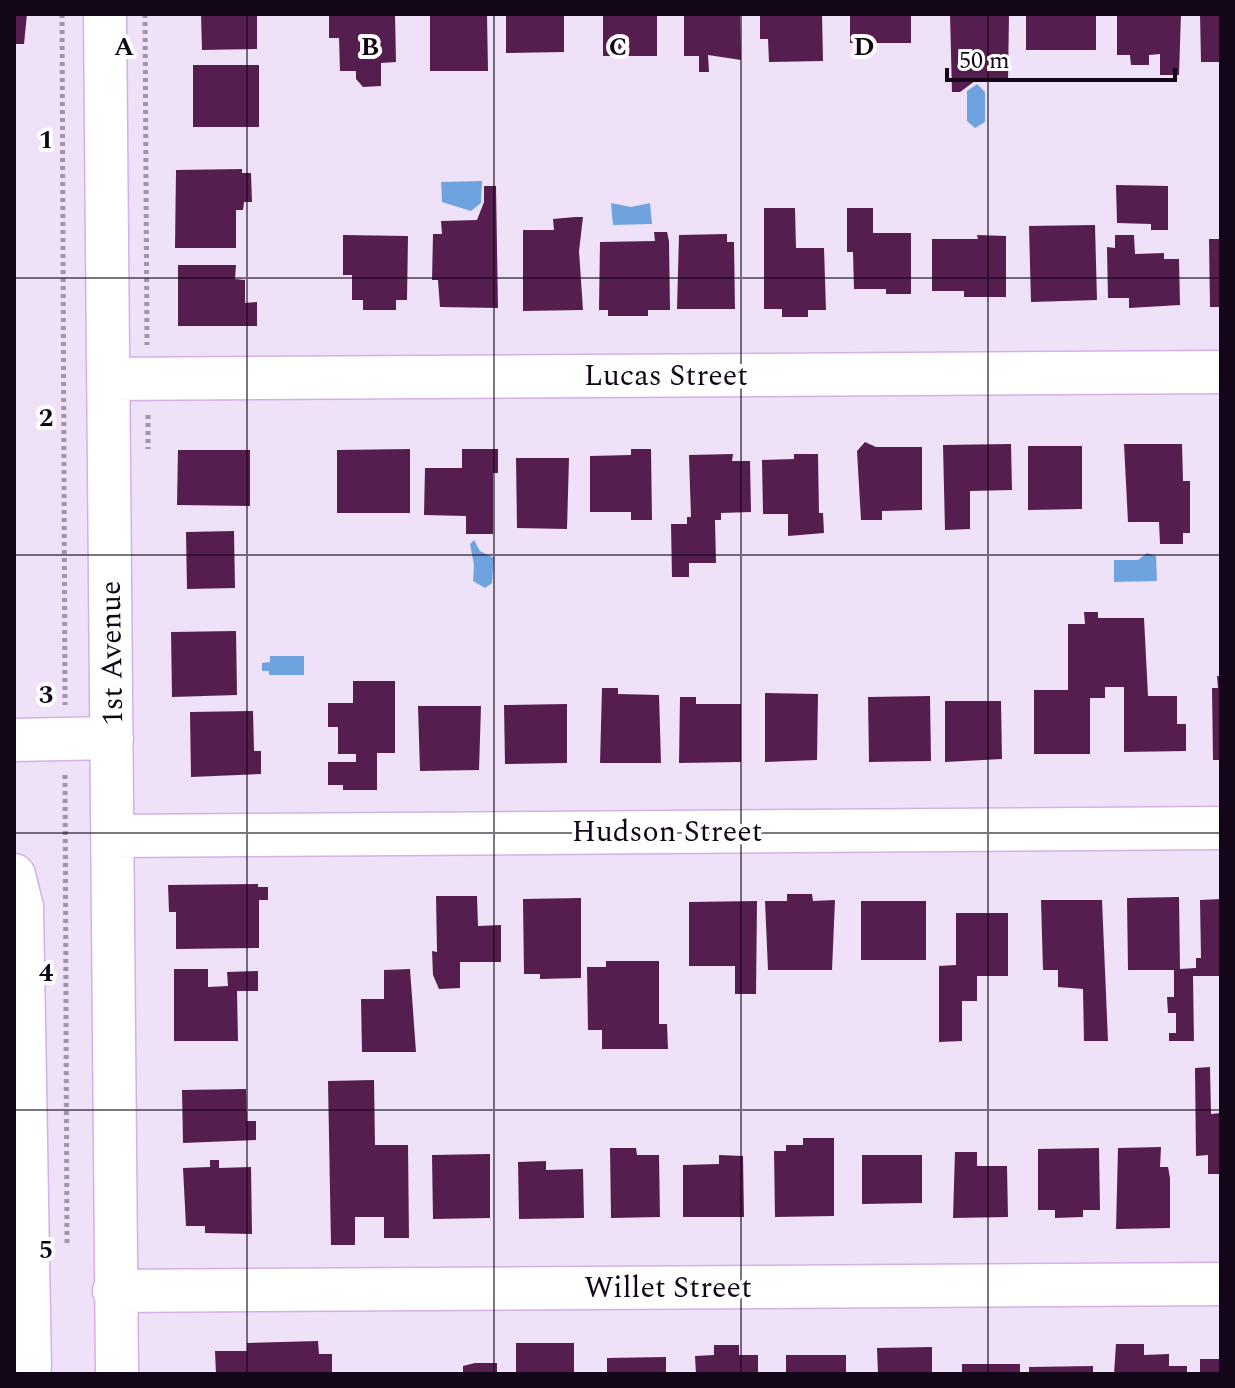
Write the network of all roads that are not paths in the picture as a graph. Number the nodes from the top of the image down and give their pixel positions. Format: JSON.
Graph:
{"nodes":[{"id":1,"x":105,"y":14,"type":"edge"},
{"id":2,"x":1221,"y":372,"type":"edge"},
{"id":3,"x":110,"y":379,"type":"junction"},
{"id":4,"x":112,"y":738,"type":"junction"},
{"id":5,"x":14,"y":740,"type":"edge"},
{"id":6,"x":1221,"y":828,"type":"edge"},
{"id":7,"x":112,"y":836,"type":"junction"},
{"id":8,"x":14,"y":875,"type":"edge"},
{"id":9,"x":1221,"y":1284,"type":"edge"},
{"id":10,"x":114,"y":1291,"type":"junction"},
{"id":11,"x":115,"y":1372,"type":"edge"},
{"id":12,"x":30,"y":1374,"type":"edge"}],
"edges":[{"from":1,"to":3,"type":"street","name":"1st Avenue"},
{"from":2,"to":3,"type":"street","name":"Lucas Street"},
{"from":3,"to":4,"type":"street","name":"1st Avenue"},
{"from":4,"to":5,"type":"street"},
{"from":4,"to":7,"type":"street","name":"1st Avenue"},
{"from":6,"to":7,"type":"street","name":"Hudson Street"},
{"from":7,"to":10,"type":"street","name":"1st Avenue"},
{"from":8,"to":12,"type":"street"},
{"from":9,"to":10,"type":"street","name":"Willet Street"},
{"from":10,"to":11,"type":"street","name":"1st Avenue"}]}
